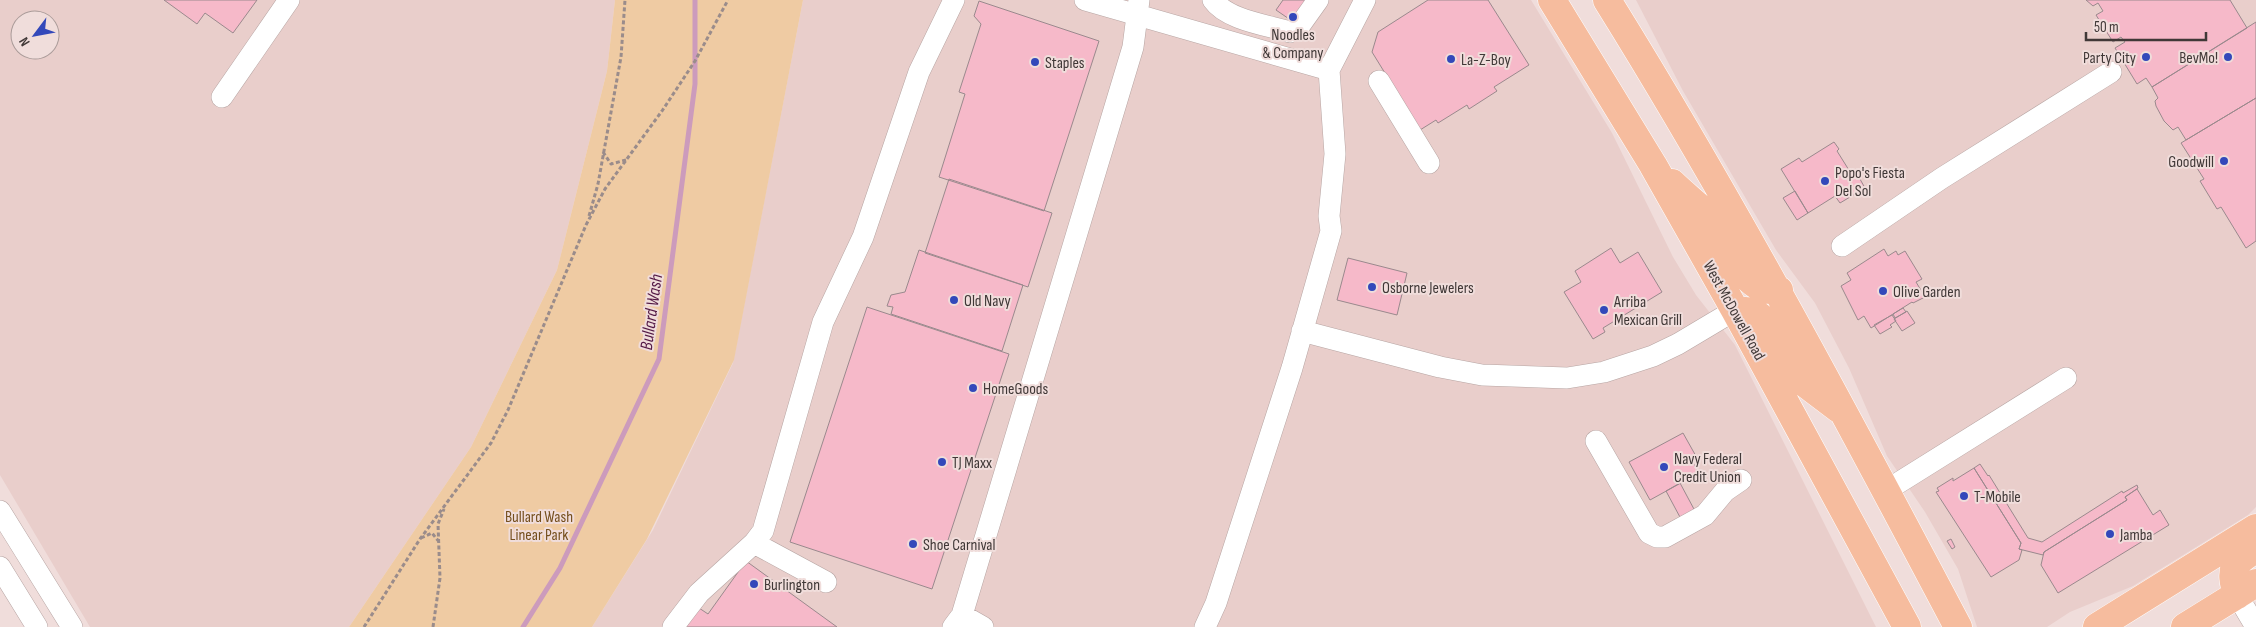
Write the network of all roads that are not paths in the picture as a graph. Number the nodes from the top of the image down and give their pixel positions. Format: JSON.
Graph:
{"nodes":[{"id":1,"x":289,"y":0,"type":"edge"},
{"id":2,"x":954,"y":0,"type":"edge"},
{"id":3,"x":1085,"y":0,"type":"edge"},
{"id":4,"x":1213,"y":0,"type":"edge"},
{"id":5,"x":1318,"y":0,"type":"edge"},
{"id":6,"x":1365,"y":0,"type":"edge"},
{"id":7,"x":1552,"y":0,"type":"edge"},
{"id":8,"x":1607,"y":0,"type":"edge"},
{"id":9,"x":1139,"y":7,"type":"edge"},
{"id":10,"x":1329,"y":70,"type":"junction"},
{"id":11,"x":2111,"y":72,"type":"dead end"},
{"id":12,"x":1379,"y":81,"type":"dead end"},
{"id":13,"x":222,"y":97,"type":"dead end"},
{"id":14,"x":1429,"y":163,"type":"dead end"},
{"id":15,"x":1653,"y":166,"type":"junction"},
{"id":16,"x":1842,"y":246,"type":"dead end"},
{"id":17,"x":1778,"y":290,"type":"junction"},
{"id":18,"x":1736,"y":310,"type":"junction"},
{"id":19,"x":1302,"y":331,"type":"junction"},
{"id":20,"x":2066,"y":378,"type":"dead end"},
{"id":21,"x":1846,"y":414,"type":"junction"},
{"id":22,"x":1596,"y":441,"type":"dead end"},
{"id":23,"x":1741,"y":480,"type":"dead end"},
{"id":24,"x":1887,"y":490,"type":"junction"},
{"id":25,"x":0,"y":511,"type":"edge"},
{"id":26,"x":2256,"y":528,"type":"edge"},
{"id":27,"x":754,"y":543,"type":"junction"},
{"id":28,"x":2256,"y":549,"type":"edge"},
{"id":29,"x":0,"y":567,"type":"edge"},
{"id":30,"x":826,"y":582,"type":"dead end"},
{"id":31,"x":2246,"y":589,"type":"edge"},
{"id":32,"x":958,"y":621,"type":"edge"},
{"id":33,"x":37,"y":627,"type":"edge"},
{"id":34,"x":72,"y":627,"type":"edge"},
{"id":35,"x":673,"y":627,"type":"edge"},
{"id":36,"x":983,"y":627,"type":"edge"},
{"id":37,"x":1205,"y":627,"type":"edge"},
{"id":38,"x":1907,"y":627,"type":"edge"},
{"id":39,"x":1958,"y":627,"type":"edge"},
{"id":40,"x":2097,"y":627,"type":"edge"},
{"id":41,"x":2185,"y":627,"type":"edge"},
{"id":42,"x":2256,"y":627,"type":"edge"}],
"edges":[{"from":1,"to":13,"type":"street"},
{"from":2,"to":27,"type":"street"},
{"from":3,"to":9,"type":"street"},
{"from":4,"to":5,"type":"street"},
{"from":6,"to":10,"type":"street"},
{"from":7,"to":15,"type":"main road","name":"West McDowell Road"},
{"from":8,"to":17,"type":"main road"},
{"from":9,"to":10,"type":"street"},
{"from":9,"to":32,"type":"street"},
{"from":10,"to":19,"type":"street"},
{"from":11,"to":16,"type":"street"},
{"from":12,"to":14,"type":"street"},
{"from":15,"to":17,"type":"main road"},
{"from":15,"to":18,"type":"main road","name":"West McDowell Road"},
{"from":17,"to":21,"type":"main road"},
{"from":18,"to":19,"type":"street"},
{"from":18,"to":21,"type":"main road"},
{"from":18,"to":38,"type":"main road","name":"West McDowell Road"},
{"from":19,"to":37,"type":"street"},
{"from":20,"to":24,"type":"street"},
{"from":21,"to":24,"type":"main road"},
{"from":22,"to":23,"type":"street"},
{"from":24,"to":39,"type":"main road"},
{"from":25,"to":34,"type":"street"},
{"from":26,"to":40,"type":"main road"},
{"from":27,"to":30,"type":"street"},
{"from":27,"to":35,"type":"street"},
{"from":28,"to":31,"type":"main road"},
{"from":29,"to":33,"type":"street"},
{"from":31,"to":41,"type":"main road"},
{"from":31,"to":42,"type":"street"},
{"from":32,"to":36,"type":"street"}]}
